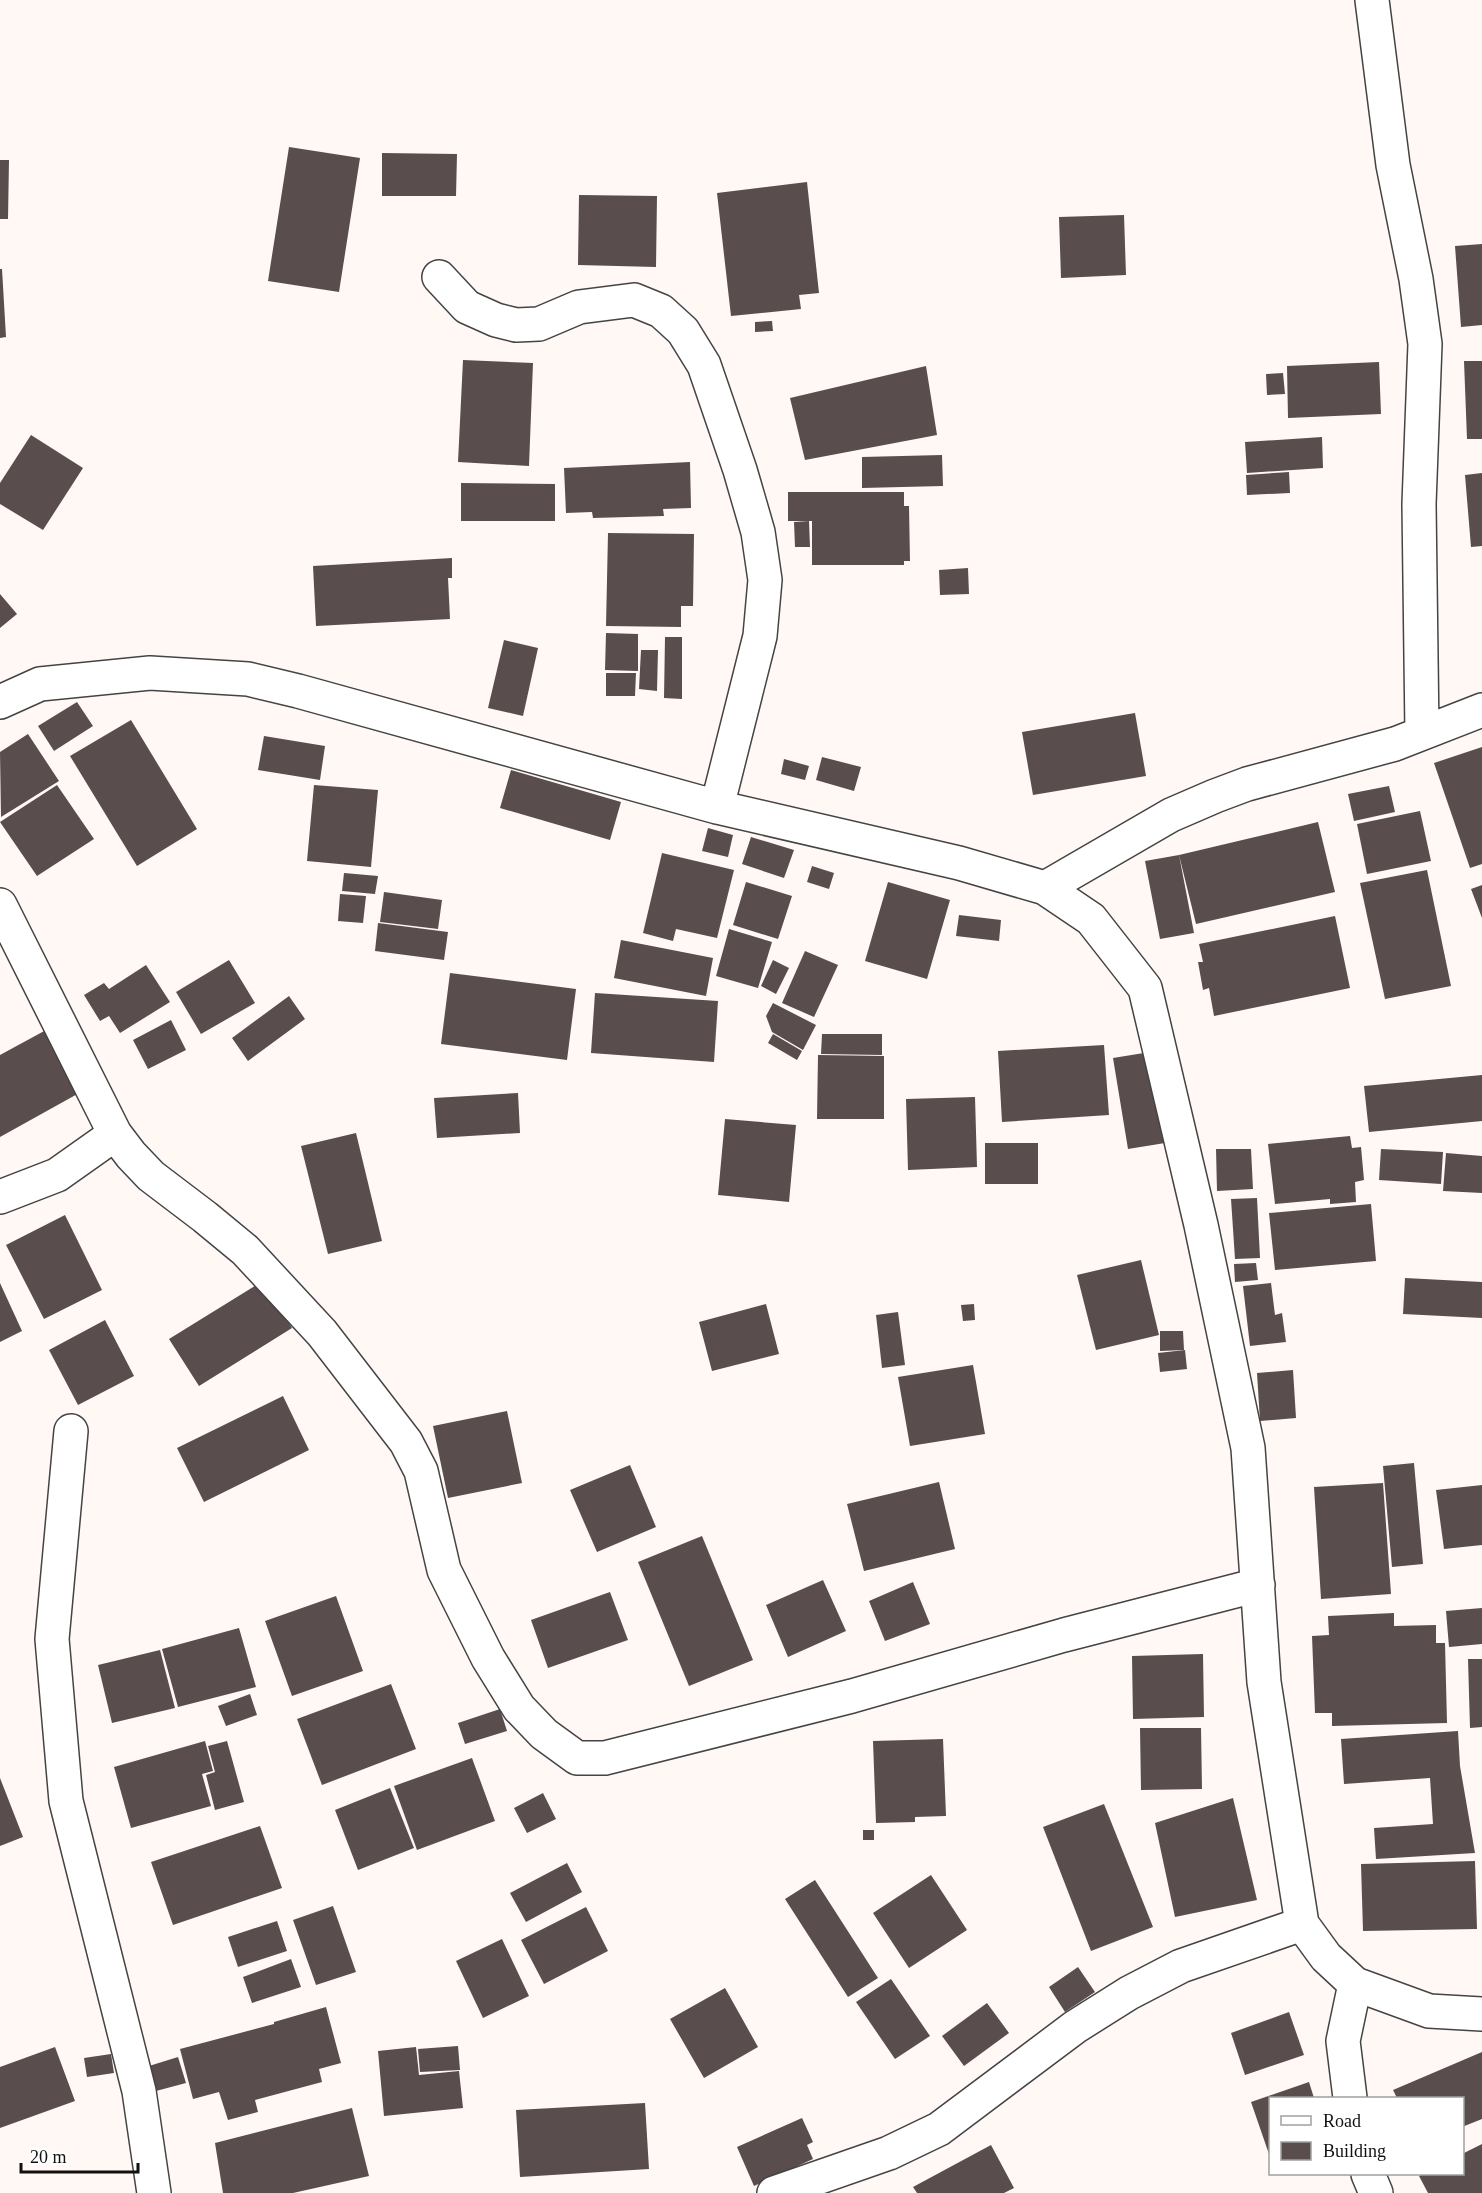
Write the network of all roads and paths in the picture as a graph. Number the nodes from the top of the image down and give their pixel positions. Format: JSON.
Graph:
{"nodes":[{"id":1,"x":1372,"y":0,"type":"edge"},
{"id":2,"x":439,"y":277,"type":"dead end"},
{"id":3,"x":0,"y":702,"type":"edge"},
{"id":4,"x":1482,"y":710,"type":"edge"},
{"id":5,"x":1422,"y":734,"type":"junction"},
{"id":6,"x":717,"y":807,"type":"junction"},
{"id":7,"x":1045,"y":888,"type":"junction"},
{"id":8,"x":0,"y":905,"type":"edge"},
{"id":9,"x":115,"y":1134,"type":"junction"},
{"id":10,"x":0,"y":1197,"type":"edge"},
{"id":11,"x":71,"y":1431,"type":"dead end"},
{"id":12,"x":1258,"y":1585,"type":"junction"},
{"id":13,"x":1302,"y":1924,"type":"junction"},
{"id":14,"x":1355,"y":1984,"type":"junction"},
{"id":15,"x":1482,"y":2014,"type":"edge"},
{"id":16,"x":1350,"y":2097,"type":"edge"},
{"id":17,"x":1368,"y":2175,"type":"edge"},
{"id":18,"x":154,"y":2193,"type":"edge"},
{"id":19,"x":774,"y":2193,"type":"edge"},
{"id":20,"x":1376,"y":2193,"type":"edge"}],
"edges":[{"from":1,"to":5,"type":"street"},
{"from":2,"to":6,"type":"street"},
{"from":3,"to":6,"type":"street"},
{"from":4,"to":5,"type":"street"},
{"from":5,"to":7,"type":"street"},
{"from":6,"to":7,"type":"street"},
{"from":7,"to":12,"type":"street"},
{"from":8,"to":9,"type":"street"},
{"from":9,"to":10,"type":"street"},
{"from":9,"to":12,"type":"street"},
{"from":11,"to":18,"type":"street"},
{"from":12,"to":13,"type":"street"},
{"from":13,"to":14,"type":"street"},
{"from":13,"to":19,"type":"street"},
{"from":14,"to":15,"type":"street"},
{"from":14,"to":16,"type":"street"},
{"from":17,"to":20,"type":"street"}]}
